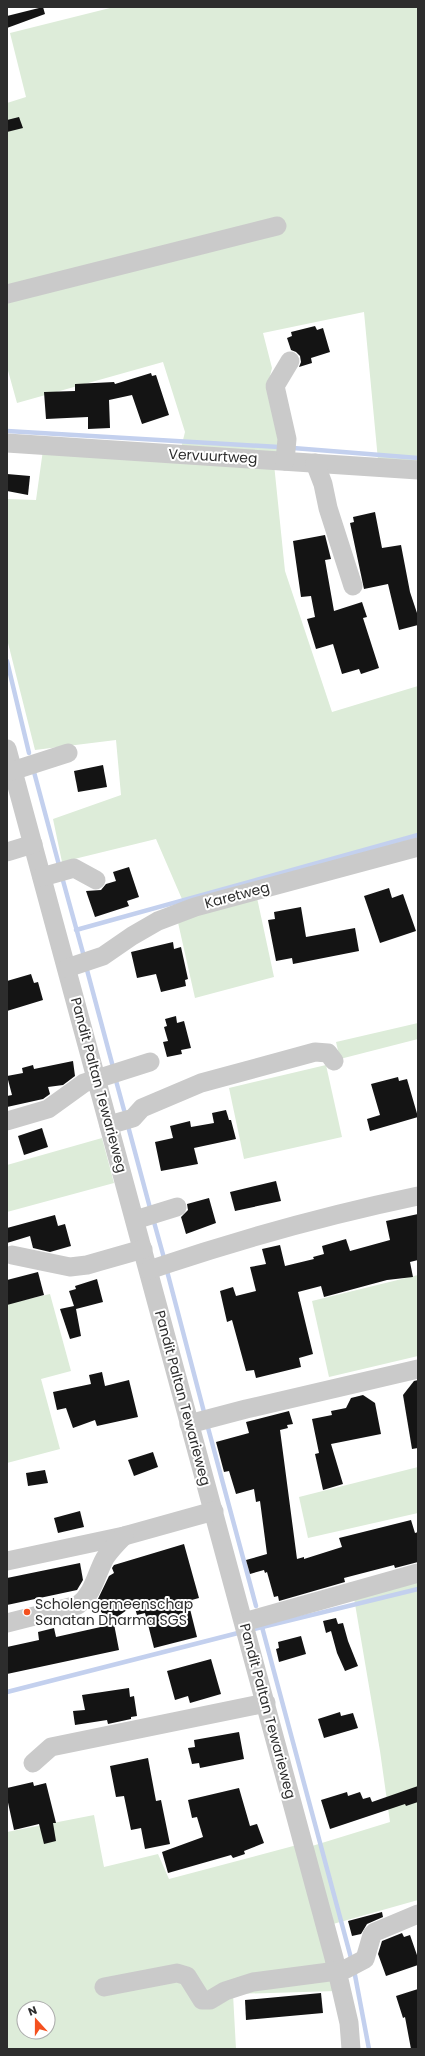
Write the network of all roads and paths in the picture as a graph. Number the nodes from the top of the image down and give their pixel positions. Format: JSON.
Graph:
{"nodes":[{"id":1,"x":277,"y":226,"type":"dead end"},
{"id":2,"x":7,"y":294,"type":"edge"},
{"id":3,"x":290,"y":361,"type":"dead end"},
{"id":4,"x":7,"y":443,"type":"edge"},
{"id":5,"x":285,"y":461,"type":"junction"},
{"id":6,"x":315,"y":463,"type":"junction"},
{"id":7,"x":418,"y":470,"type":"edge"},
{"id":8,"x":353,"y":586,"type":"dead end"},
{"id":9,"x":7,"y":749,"type":"edge"},
{"id":10,"x":68,"y":754,"type":"dead end"},
{"id":11,"x":12,"y":771,"type":"junction"},
{"id":12,"x":33,"y":844,"type":"junction"},
{"id":13,"x":418,"y":847,"type":"edge"},
{"id":14,"x":7,"y":852,"type":"edge"},
{"id":15,"x":42,"y":877,"type":"junction"},
{"id":16,"x":96,"y":880,"type":"dead end"},
{"id":17,"x":67,"y":968,"type":"junction"},
{"id":18,"x":334,"y":1061,"type":"dead end"},
{"id":19,"x":150,"y":1062,"type":"dead end"},
{"id":20,"x":97,"y":1079,"type":"junction"},
{"id":21,"x":7,"y":1121,"type":"edge"},
{"id":22,"x":109,"y":1125,"type":"junction"},
{"id":23,"x":418,"y":1196,"type":"edge"},
{"id":24,"x":177,"y":1208,"type":"dead end"},
{"id":25,"x":135,"y":1220,"type":"junction"},
{"id":26,"x":143,"y":1249,"type":"junction"},
{"id":27,"x":12,"y":1255,"type":"dead end"},
{"id":28,"x":149,"y":1270,"type":"junction"},
{"id":29,"x":418,"y":1369,"type":"edge"},
{"id":30,"x":189,"y":1424,"type":"junction"},
{"id":31,"x":214,"y":1511,"type":"junction"},
{"id":32,"x":124,"y":1536,"type":"junction"},
{"id":33,"x":7,"y":1561,"type":"edge"},
{"id":34,"x":418,"y":1573,"type":"edge"},
{"id":35,"x":244,"y":1622,"type":"junction"},
{"id":36,"x":7,"y":1623,"type":"edge"},
{"id":37,"x":266,"y":1703,"type":"junction"},
{"id":38,"x":33,"y":1763,"type":"dead end"},
{"id":39,"x":418,"y":1914,"type":"edge"},
{"id":40,"x":337,"y":1972,"type":"junction"},
{"id":41,"x":104,"y":1987,"type":"dead end"},
{"id":42,"x":351,"y":2049,"type":"edge"}],
"edges":[{"from":1,"to":2,"type":"street"},
{"from":3,"to":5,"type":"street"},
{"from":4,"to":5,"type":"street","name":"Vervuurtweg"},
{"from":5,"to":6,"type":"street","name":"Vervuurtweg"},
{"from":6,"to":7,"type":"street","name":"Vervuurtweg"},
{"from":6,"to":8,"type":"street"},
{"from":9,"to":11,"type":"street","name":"Pandit Paltan Tewarieweg"},
{"from":10,"to":11,"type":"street"},
{"from":11,"to":12,"type":"street","name":"Pandit Paltan Tewarieweg"},
{"from":12,"to":14,"type":"street"},
{"from":12,"to":15,"type":"street","name":"Pandit Paltan Tewarieweg"},
{"from":13,"to":17,"type":"street","name":"Karetweg"},
{"from":15,"to":16,"type":"street"},
{"from":15,"to":17,"type":"street","name":"Pandit Paltan Tewarieweg"},
{"from":17,"to":20,"type":"street","name":"Pandit Paltan Tewarieweg"},
{"from":18,"to":22,"type":"street"},
{"from":19,"to":20,"type":"street"},
{"from":20,"to":21,"type":"street"},
{"from":20,"to":22,"type":"street","name":"Pandit Paltan Tewarieweg"},
{"from":22,"to":25,"type":"street","name":"Pandit Paltan Tewarieweg"},
{"from":23,"to":28,"type":"street"},
{"from":24,"to":25,"type":"street"},
{"from":25,"to":26,"type":"street","name":"Pandit Paltan Tewarieweg"},
{"from":26,"to":27,"type":"street"},
{"from":26,"to":28,"type":"street","name":"Pandit Paltan Tewarieweg"},
{"from":28,"to":30,"type":"street","name":"Pandit Paltan Tewarieweg"},
{"from":29,"to":30,"type":"street"},
{"from":30,"to":31,"type":"street","name":"Pandit Paltan Tewarieweg"},
{"from":31,"to":32,"type":"street"},
{"from":31,"to":35,"type":"street","name":"Pandit Paltan Tewarieweg"},
{"from":32,"to":33,"type":"street"},
{"from":32,"to":36,"type":"street"},
{"from":34,"to":35,"type":"street"},
{"from":35,"to":37,"type":"street","name":"Pandit Paltan Tewarieweg"},
{"from":37,"to":38,"type":"street"},
{"from":37,"to":40,"type":"street","name":"Pandit Paltan Tewarieweg"},
{"from":39,"to":40,"type":"street"},
{"from":40,"to":41,"type":"street"},
{"from":40,"to":42,"type":"street","name":"Pandit Paltan Tewarieweg"}]}
